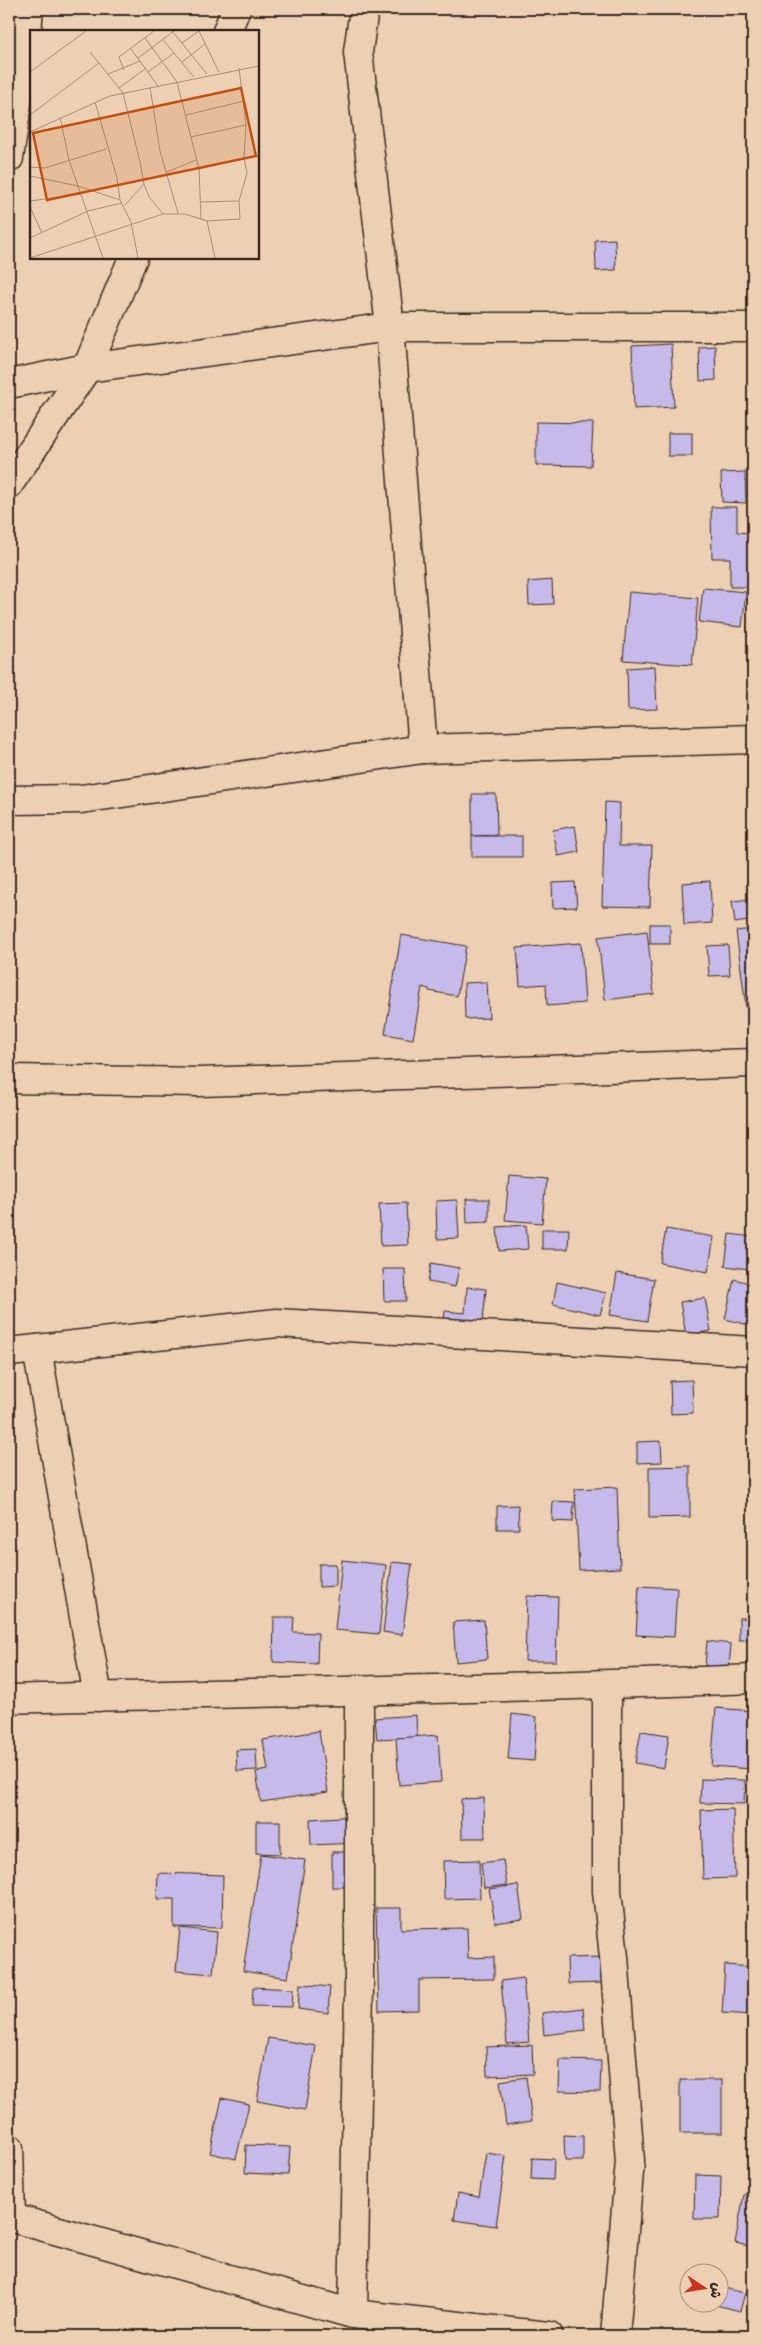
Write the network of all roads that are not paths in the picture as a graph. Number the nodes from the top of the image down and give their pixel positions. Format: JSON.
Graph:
{"nodes":[{"id":1,"x":29,"y":9,"type":"edge"},
{"id":2,"x":236,"y":9,"type":"edge"},
{"id":3,"x":364,"y":9,"type":"edge"},
{"id":4,"x":227,"y":30,"type":"edge"},
{"id":5,"x":9,"y":158,"type":"edge"},
{"id":6,"x":133,"y":259,"type":"edge"},
{"id":7,"x":390,"y":327,"type":"junction"},
{"id":8,"x":753,"y":327,"type":"edge"},
{"id":9,"x":88,"y":368,"type":"junction"},
{"id":10,"x":9,"y":384,"type":"edge"},
{"id":11,"x":9,"y":484,"type":"edge"},
{"id":12,"x":753,"y":740,"type":"edge"},
{"id":13,"x":423,"y":749,"type":"junction"},
{"id":14,"x":9,"y":800,"type":"edge"},
{"id":15,"x":753,"y":1063,"type":"edge"},
{"id":16,"x":9,"y":1079,"type":"edge"},
{"id":17,"x":37,"y":1349,"type":"junction"},
{"id":18,"x":753,"y":1351,"type":"edge"},
{"id":19,"x":9,"y":1352,"type":"edge"},
{"id":20,"x":753,"y":1679,"type":"edge"},
{"id":21,"x":607,"y":1685,"type":"junction"},
{"id":22,"x":359,"y":1689,"type":"junction"},
{"id":23,"x":98,"y":1697,"type":"junction"},
{"id":24,"x":9,"y":1699,"type":"edge"},
{"id":25,"x":9,"y":2148,"type":"edge"},
{"id":26,"x":10,"y":2217,"type":"edge"},
{"id":27,"x":354,"y":2314,"type":"junction"},
{"id":28,"x":549,"y":2336,"type":"edge"},
{"id":29,"x":615,"y":2336,"type":"edge"}],
"edges":[{"from":1,"to":5,"type":"street"},
{"from":2,"to":4,"type":"street"},
{"from":3,"to":7,"type":"street"},
{"from":6,"to":9,"type":"street"},
{"from":7,"to":8,"type":"street"},
{"from":7,"to":9,"type":"street"},
{"from":7,"to":13,"type":"street"},
{"from":9,"to":10,"type":"street"},
{"from":9,"to":11,"type":"street"},
{"from":12,"to":13,"type":"street"},
{"from":13,"to":14,"type":"street"},
{"from":15,"to":16,"type":"street"},
{"from":17,"to":18,"type":"street"},
{"from":17,"to":19,"type":"street"},
{"from":17,"to":23,"type":"street"},
{"from":20,"to":21,"type":"street"},
{"from":21,"to":22,"type":"street"},
{"from":21,"to":29,"type":"street"},
{"from":22,"to":23,"type":"street"},
{"from":22,"to":27,"type":"street"},
{"from":23,"to":24,"type":"street"},
{"from":25,"to":26,"type":"street"},
{"from":26,"to":27,"type":"street"},
{"from":27,"to":28,"type":"street"}]}
